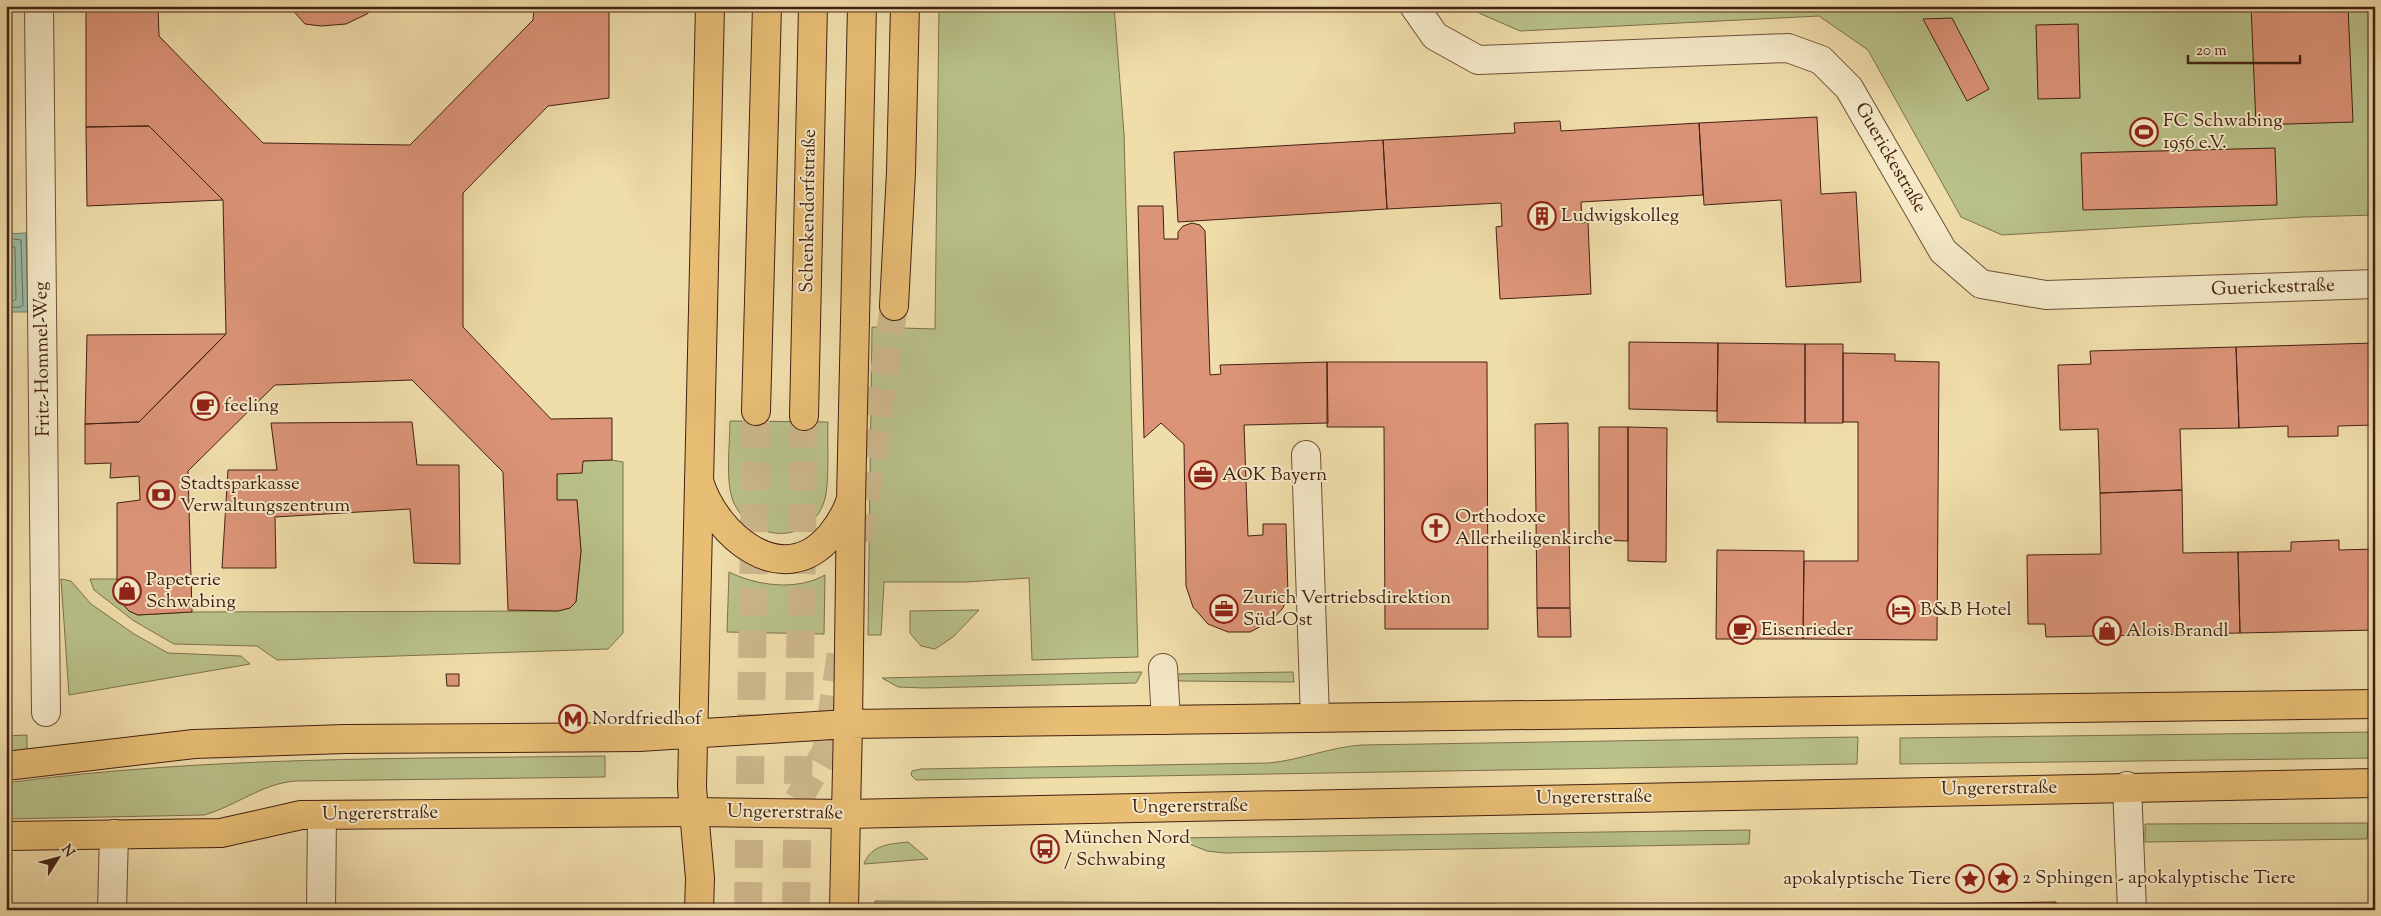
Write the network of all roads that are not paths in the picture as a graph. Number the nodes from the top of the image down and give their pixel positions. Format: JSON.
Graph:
{"nodes":[{"id":1,"x":38,"y":6,"type":"edge"},
{"id":2,"x":710,"y":6,"type":"edge"},
{"id":3,"x":766,"y":6,"type":"edge"},
{"id":4,"x":813,"y":6,"type":"edge"},
{"id":5,"x":862,"y":6,"type":"edge"},
{"id":6,"x":905,"y":6,"type":"edge"},
{"id":7,"x":1414,"y":6,"type":"edge"},
{"id":8,"x":2375,"y":284,"type":"edge"},
{"id":9,"x":894,"y":306,"type":"tunnel mouth"},
{"id":10,"x":756,"y":411,"type":"tunnel mouth"},
{"id":11,"x":804,"y":416,"type":"tunnel mouth"},
{"id":12,"x":1306,"y":454,"type":"dead end"},
{"id":13,"x":699,"y":481,"type":"junction"},
{"id":14,"x":851,"y":500,"type":"junction"},
{"id":15,"x":1163,"y":668,"type":"dead end"},
{"id":16,"x":2375,"y":704,"type":"edge"},
{"id":17,"x":46,"y":712,"type":"dead end"},
{"id":18,"x":1315,"y":718,"type":"junction"},
{"id":19,"x":1166,"y":720,"type":"junction"},
{"id":20,"x":848,"y":724,"type":"junction"},
{"id":21,"x":694,"y":733,"type":"junction"},
{"id":22,"x":6,"y":766,"type":"edge"},
{"id":23,"x":2375,"y":783,"type":"edge"},
{"id":24,"x":2127,"y":786,"type":"junction"},
{"id":25,"x":694,"y":812,"type":"junction"},
{"id":26,"x":846,"y":814,"type":"junction"},
{"id":27,"x":322,"y":815,"type":"junction"},
{"id":28,"x":114,"y":834,"type":"junction"},
{"id":29,"x":6,"y":836,"type":"edge"},
{"id":30,"x":112,"y":910,"type":"edge"},
{"id":31,"x":321,"y":910,"type":"edge"},
{"id":32,"x":699,"y":910,"type":"edge"},
{"id":33,"x":844,"y":910,"type":"edge"},
{"id":34,"x":2132,"y":910,"type":"edge"}],
"edges":[{"from":1,"to":17,"type":"street","name":"Fritz-Hommel-Weg"},
{"from":2,"to":13,"type":"main road"},
{"from":3,"to":10,"type":"main road"},
{"from":4,"to":11,"type":"main road","name":"Schenkendorfstraße"},
{"from":5,"to":14,"type":"main road"},
{"from":6,"to":9,"type":"main road"},
{"from":7,"to":8,"type":"street","name":"Guerickestraße"},
{"from":12,"to":18,"type":"street"},
{"from":13,"to":14,"type":"main road"},
{"from":13,"to":21,"type":"main road"},
{"from":14,"to":20,"type":"main road"},
{"from":15,"to":19,"type":"street"},
{"from":16,"to":18,"type":"main road"},
{"from":18,"to":19,"type":"main road"},
{"from":19,"to":20,"type":"main road"},
{"from":20,"to":21,"type":"main road"},
{"from":20,"to":26,"type":"main road"},
{"from":21,"to":22,"type":"main road"},
{"from":21,"to":25,"type":"main road"},
{"from":23,"to":24,"type":"main road","name":"Ungererstraße"},
{"from":24,"to":26,"type":"main road","name":"Ungererstraße"},
{"from":24,"to":34,"type":"street"},
{"from":25,"to":26,"type":"main road","name":"Ungererstraße"},
{"from":25,"to":27,"type":"main road","name":"Ungererstraße"},
{"from":25,"to":32,"type":"main road"},
{"from":26,"to":33,"type":"main road"},
{"from":27,"to":28,"type":"main road","name":"Ungererstraße"},
{"from":27,"to":31,"type":"street"},
{"from":28,"to":29,"type":"main road","name":"Ungererstraße"},
{"from":28,"to":30,"type":"street"}]}
